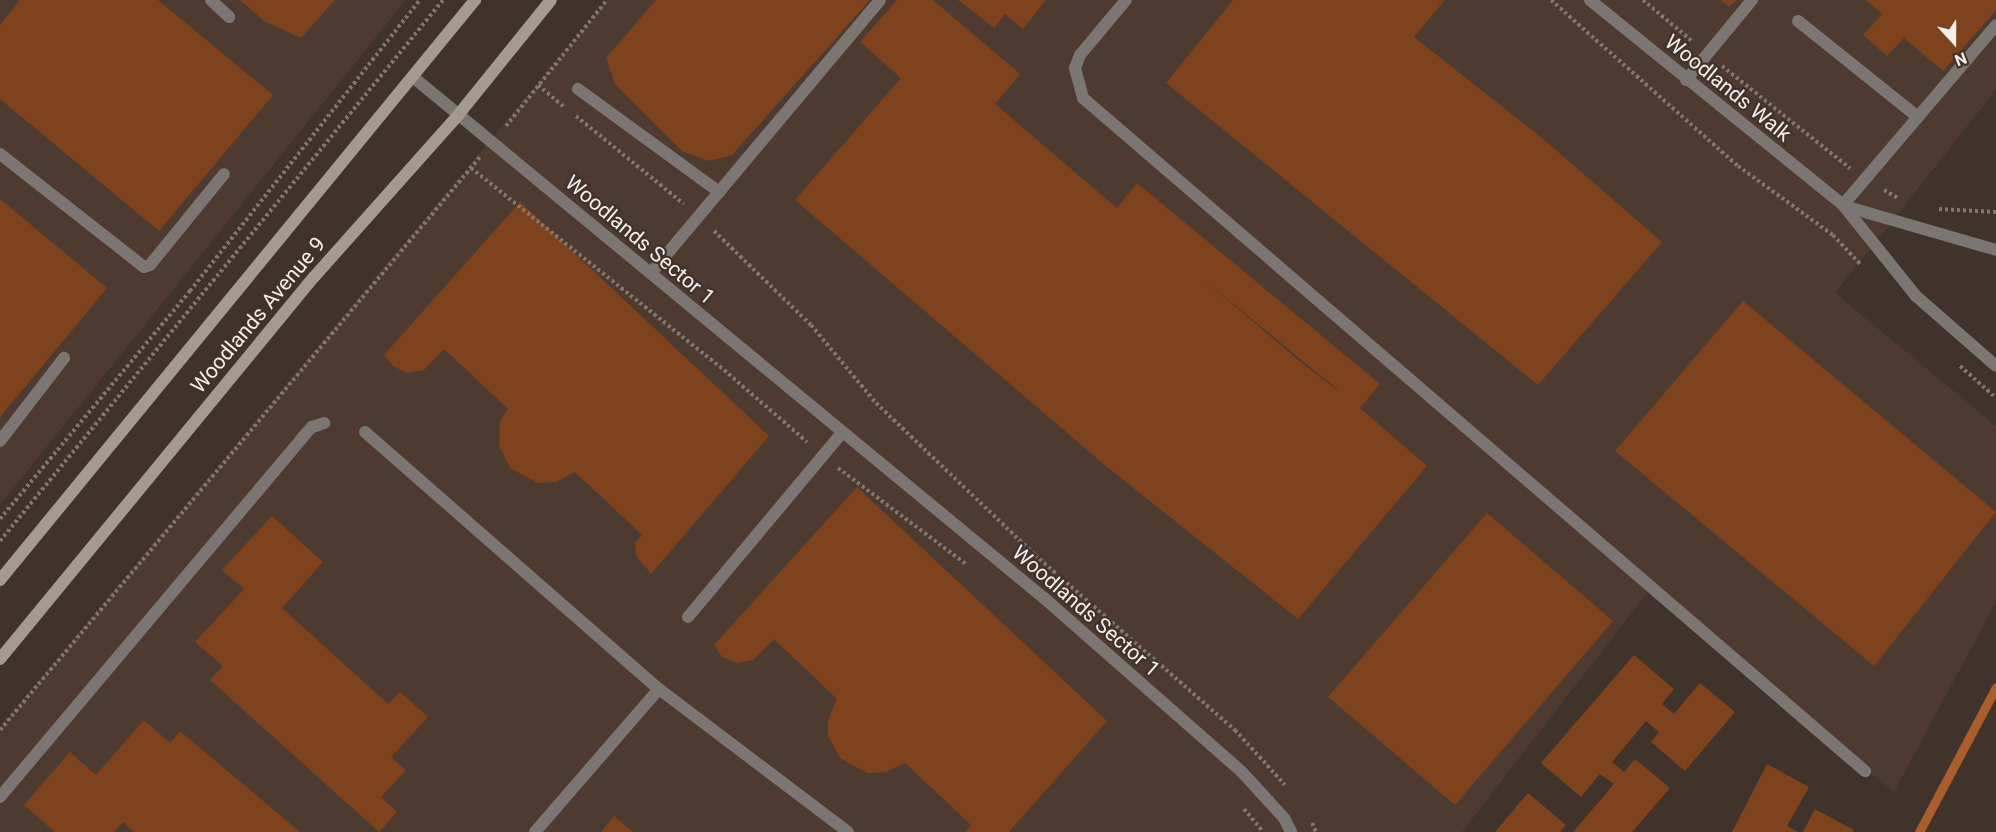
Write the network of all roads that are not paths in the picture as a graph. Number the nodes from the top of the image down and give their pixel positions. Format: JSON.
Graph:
{"nodes":[{"id":1,"x":211,"y":0,"type":"edge"},
{"id":2,"x":475,"y":0,"type":"edge"},
{"id":3,"x":551,"y":0,"type":"edge"},
{"id":4,"x":880,"y":0,"type":"edge"},
{"id":5,"x":1126,"y":0,"type":"edge"},
{"id":6,"x":1590,"y":0,"type":"edge"},
{"id":7,"x":1752,"y":0,"type":"edge"},
{"id":8,"x":229,"y":17,"type":"dead end"},
{"id":9,"x":1798,"y":21,"type":"dead end"},
{"id":10,"x":1996,"y":26,"type":"edge"},
{"id":11,"x":413,"y":77,"type":"junction"},
{"id":12,"x":1686,"y":80,"type":"junction"},
{"id":13,"x":578,"y":89,"type":"dead end"},
{"id":14,"x":459,"y":114,"type":"junction"},
{"id":15,"x":1918,"y":117,"type":"junction"},
{"id":16,"x":0,"y":154,"type":"edge"},
{"id":17,"x":224,"y":174,"type":"dead end"},
{"id":18,"x":719,"y":192,"type":"junction"},
{"id":19,"x":1843,"y":205,"type":"junction"},
{"id":20,"x":1996,"y":250,"type":"edge"},
{"id":21,"x":651,"y":273,"type":"junction"},
{"id":22,"x":64,"y":358,"type":"dead end"},
{"id":23,"x":1996,"y":366,"type":"edge"},
{"id":24,"x":324,"y":423,"type":"dead end"},
{"id":25,"x":365,"y":432,"type":"dead end"},
{"id":26,"x":842,"y":433,"type":"junction"},
{"id":27,"x":0,"y":441,"type":"edge"},
{"id":28,"x":0,"y":580,"type":"edge"},
{"id":29,"x":688,"y":617,"type":"dead end"},
{"id":30,"x":0,"y":659,"type":"edge"},
{"id":31,"x":658,"y":689,"type":"junction"},
{"id":32,"x":1865,"y":771,"type":"dead end"},
{"id":33,"x":0,"y":797,"type":"edge"},
{"id":34,"x":535,"y":832,"type":"edge"},
{"id":35,"x":848,"y":832,"type":"edge"},
{"id":36,"x":1291,"y":832,"type":"edge"}],
"edges":[{"from":1,"to":8,"type":"street"},
{"from":2,"to":11,"type":"main road","name":"Woodlands Avenue 9"},
{"from":3,"to":14,"type":"main road","name":"Woodlands Avenue 9"},
{"from":4,"to":18,"type":"street"},
{"from":5,"to":32,"type":"street"},
{"from":6,"to":12,"type":"street","name":"Woodlands Walk"},
{"from":7,"to":12,"type":"street"},
{"from":9,"to":15,"type":"street"},
{"from":10,"to":15,"type":"street"},
{"from":11,"to":14,"type":"street","name":"Woodlands Sector 1"},
{"from":11,"to":28,"type":"main road","name":"Woodlands Avenue 9"},
{"from":12,"to":19,"type":"street","name":"Woodlands Walk"},
{"from":13,"to":18,"type":"street"},
{"from":14,"to":21,"type":"street","name":"Woodlands Sector 1"},
{"from":14,"to":30,"type":"main road","name":"Woodlands Avenue 9"},
{"from":15,"to":19,"type":"street"},
{"from":16,"to":17,"type":"street"},
{"from":18,"to":21,"type":"street"},
{"from":19,"to":20,"type":"street","name":"Woodlands Walk"},
{"from":19,"to":23,"type":"street","name":"Woodlands Walk"},
{"from":21,"to":26,"type":"street","name":"Woodlands Sector 1"},
{"from":22,"to":27,"type":"street"},
{"from":24,"to":33,"type":"street"},
{"from":25,"to":31,"type":"street"},
{"from":26,"to":29,"type":"street"},
{"from":26,"to":36,"type":"street","name":"Woodlands Sector 1"},
{"from":31,"to":34,"type":"street"},
{"from":31,"to":35,"type":"street"}]}
